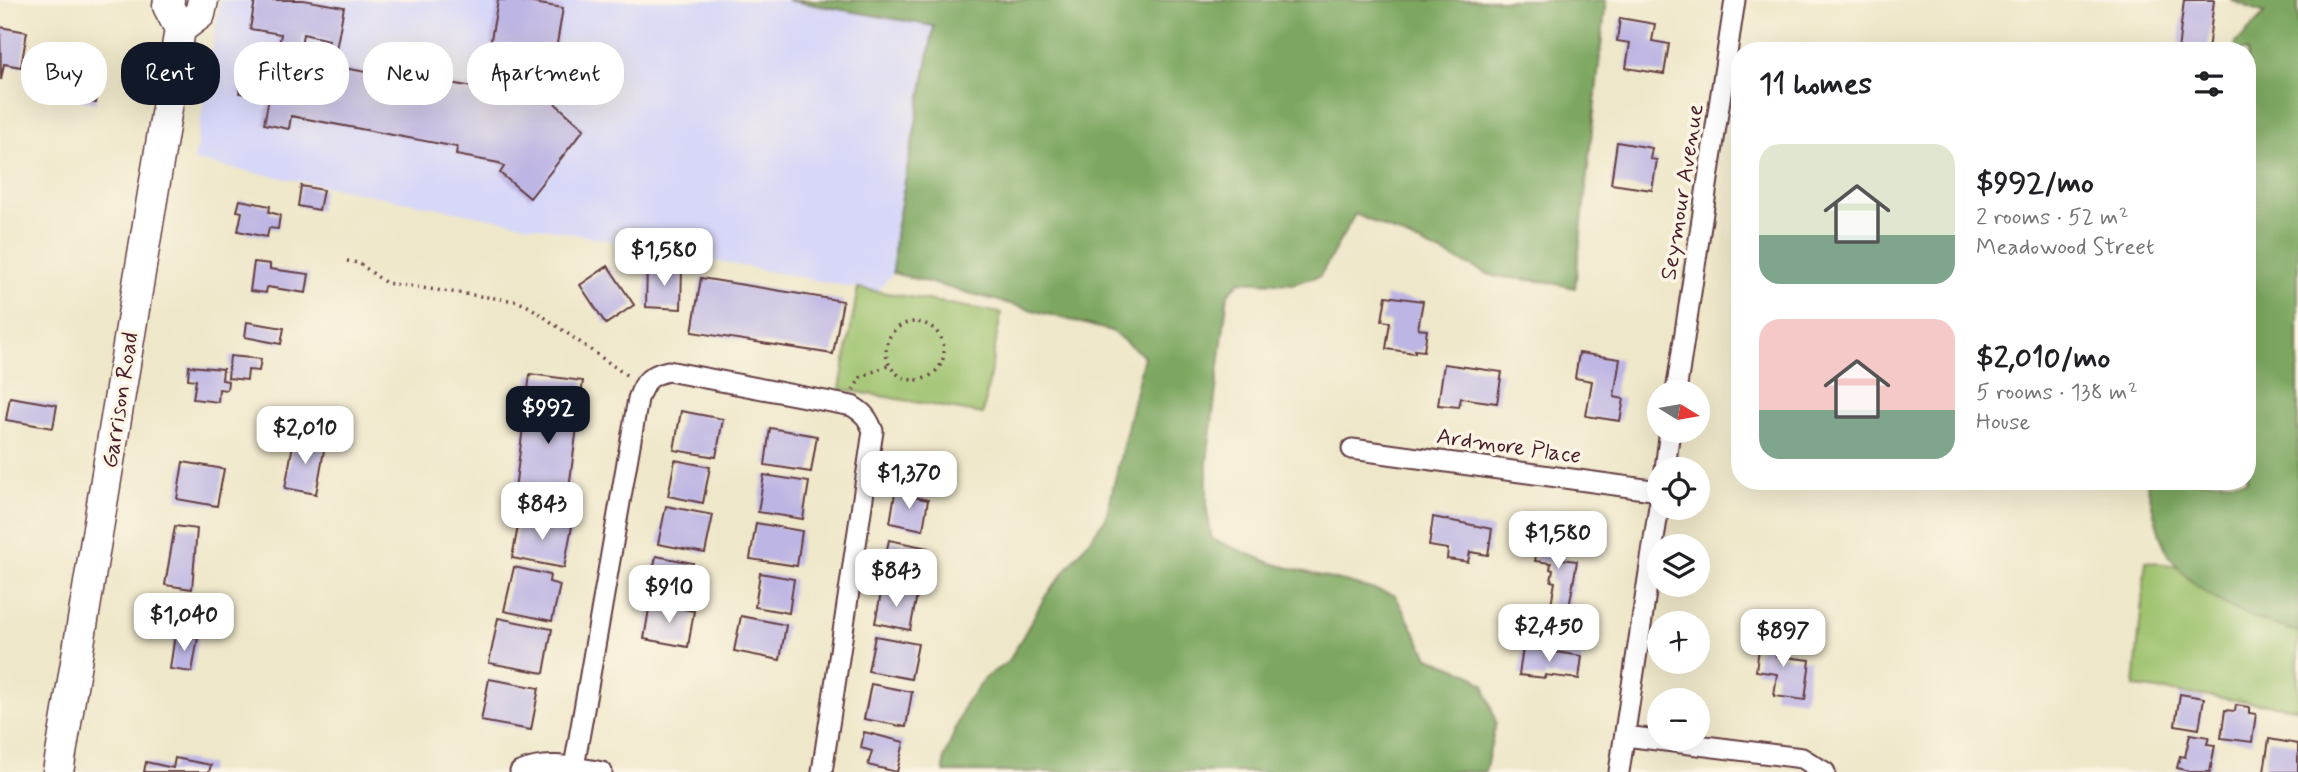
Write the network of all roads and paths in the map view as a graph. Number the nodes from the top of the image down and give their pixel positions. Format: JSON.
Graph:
{"nodes":[{"id":1,"x":169,"y":0,"type":"edge"},
{"id":2,"x":203,"y":0,"type":"edge"},
{"id":3,"x":1735,"y":0,"type":"edge"},
{"id":4,"x":180,"y":29,"type":"junction"},
{"id":5,"x":347,"y":261,"type":"dead end"},
{"id":6,"x":889,"y":365,"type":"junction"},
{"id":7,"x":1678,"y":380,"type":"edge"},
{"id":8,"x":642,"y":386,"type":"junction"},
{"id":9,"x":847,"y":405,"type":"junction"},
{"id":10,"x":1352,"y":449,"type":"dead end"},
{"id":11,"x":1647,"y":489,"type":"edge"},
{"id":12,"x":1657,"y":520,"type":"edge"},
{"id":13,"x":1625,"y":736,"type":"junction"},
{"id":14,"x":574,"y":767,"type":"junction"},
{"id":15,"x":58,"y":772,"type":"edge"},
{"id":16,"x":520,"y":772,"type":"edge"},
{"id":17,"x":602,"y":772,"type":"edge"},
{"id":18,"x":822,"y":772,"type":"edge"},
{"id":19,"x":1619,"y":772,"type":"edge"},
{"id":20,"x":1825,"y":772,"type":"edge"}],
"edges":[{"from":1,"to":4,"type":"main road"},
{"from":2,"to":4,"type":"main road"},
{"from":3,"to":7,"type":"street","name":"Seymour Avenue"},
{"from":4,"to":15,"type":"main road","name":"Garrison Road"},
{"from":5,"to":8,"type":"path"},
{"from":6,"to":6,"type":"path"},
{"from":6,"to":9,"type":"path"},
{"from":8,"to":9,"type":"street"},
{"from":8,"to":14,"type":"street"},
{"from":9,"to":18,"type":"street"},
{"from":10,"to":11,"type":"street","name":"Ardmore Place"},
{"from":12,"to":13,"type":"street"},
{"from":13,"to":19,"type":"street"},
{"from":13,"to":20,"type":"street"},
{"from":14,"to":16,"type":"street"},
{"from":14,"to":17,"type":"street"}]}
